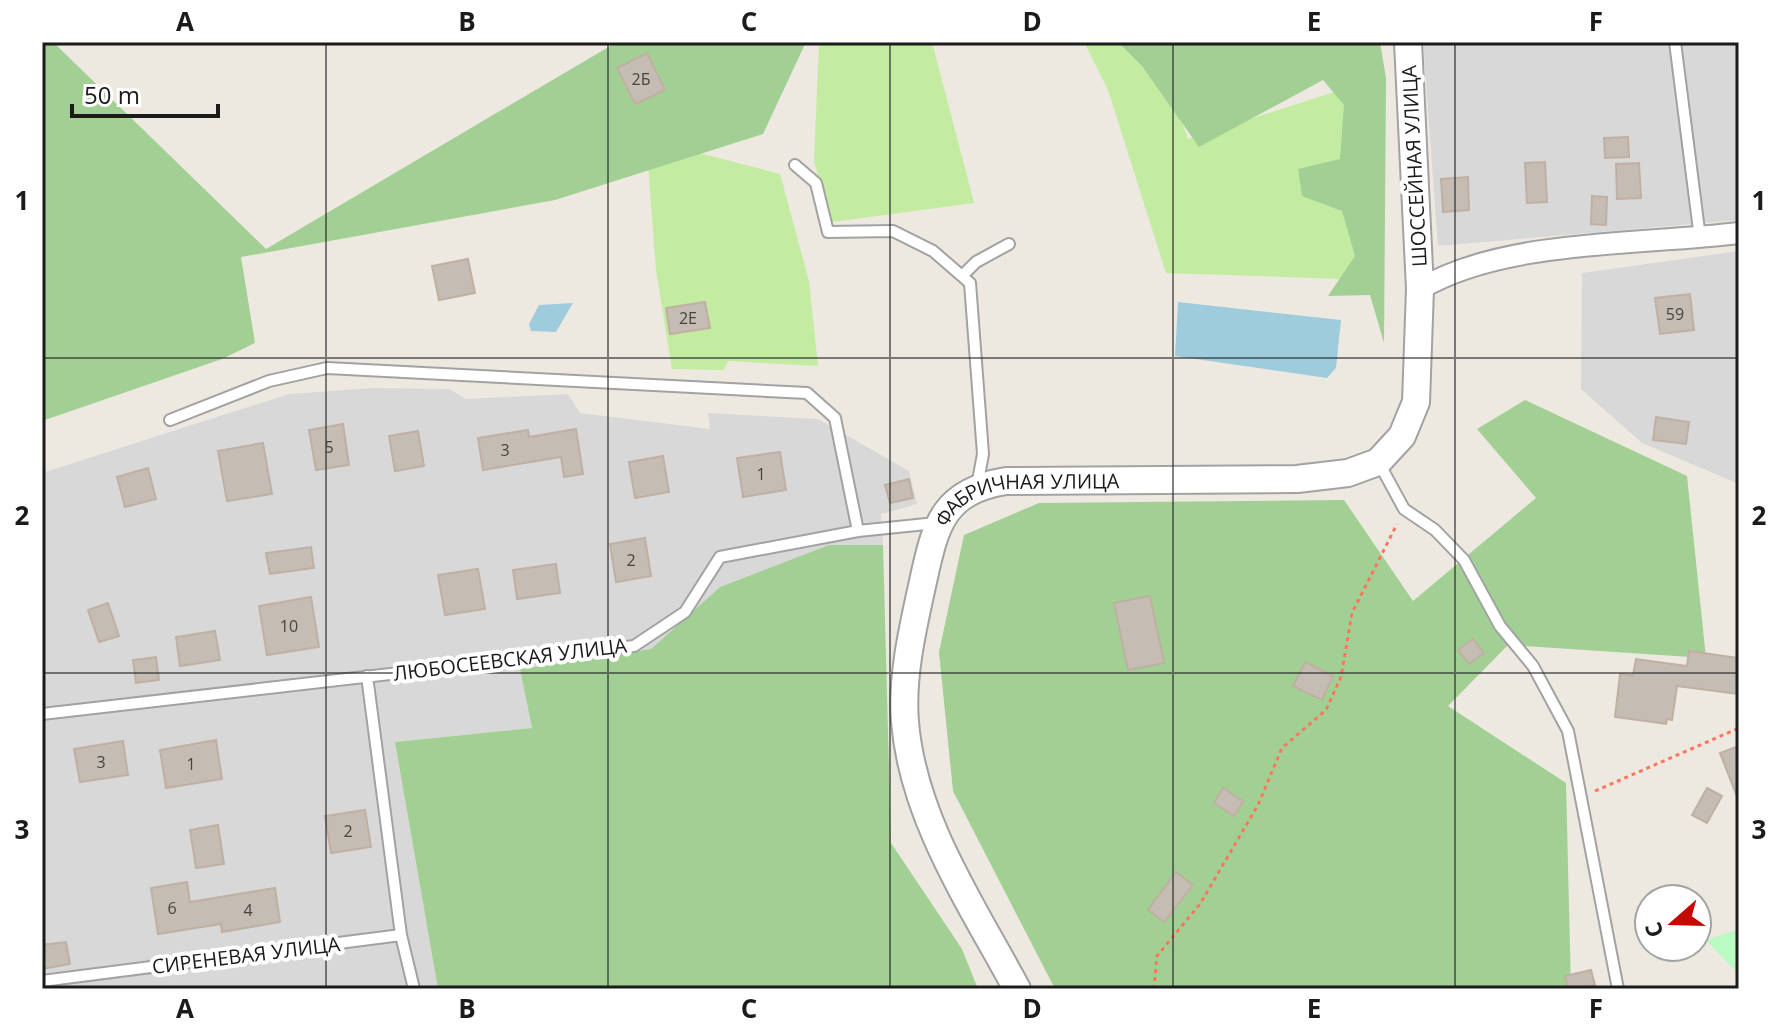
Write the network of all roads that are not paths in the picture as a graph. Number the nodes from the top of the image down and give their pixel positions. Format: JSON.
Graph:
{"nodes":[{"id":1,"x":1408,"y":42,"type":"edge"},
{"id":2,"x":1675,"y":42,"type":"edge"},
{"id":3,"x":795,"y":165,"type":"dead end"},
{"id":4,"x":1739,"y":233,"type":"edge"},
{"id":5,"x":1700,"y":238,"type":"junction"},
{"id":6,"x":1009,"y":244,"type":"dead end"},
{"id":7,"x":962,"y":276,"type":"junction"},
{"id":8,"x":1420,"y":289,"type":"junction"},
{"id":9,"x":170,"y":420,"type":"dead end"},
{"id":10,"x":1378,"y":462,"type":"junction"},
{"id":11,"x":977,"y":486,"type":"junction"},
{"id":12,"x":938,"y":523,"type":"junction"},
{"id":13,"x":858,"y":531,"type":"junction"},
{"id":14,"x":367,"y":676,"type":"junction"},
{"id":15,"x":42,"y":714,"type":"edge"},
{"id":16,"x":401,"y":935,"type":"junction"},
{"id":17,"x":42,"y":981,"type":"edge"},
{"id":18,"x":414,"y":989,"type":"edge"},
{"id":19,"x":1017,"y":989,"type":"edge"},
{"id":20,"x":1618,"y":989,"type":"edge"}],
"edges":[{"from":1,"to":8,"type":"street","name":"ШОССЕЙНАЯ УЛИЦА"},
{"from":2,"to":5,"type":"lane"},
{"from":3,"to":7,"type":"lane"},
{"from":4,"to":5,"type":"street"},
{"from":5,"to":8,"type":"street"},
{"from":6,"to":7,"type":"lane"},
{"from":7,"to":11,"type":"lane"},
{"from":8,"to":10,"type":"street"},
{"from":9,"to":13,"type":"lane"},
{"from":10,"to":11,"type":"street","name":"ФАБРИЧНАЯ УЛИЦА"},
{"from":10,"to":20,"type":"lane"},
{"from":11,"to":12,"type":"street","name":"ФАБРИЧНАЯ УЛИЦА"},
{"from":12,"to":13,"type":"lane","name":"ЛЮБОСЕЕВСКАЯ УЛИЦА"},
{"from":12,"to":19,"type":"street","name":"ФАБРИЧНАЯ УЛИЦА"},
{"from":13,"to":14,"type":"lane","name":"ЛЮБОСЕЕВСКАЯ УЛИЦА"},
{"from":14,"to":15,"type":"lane","name":"ЛЮБОСЕЕВСКАЯ УЛИЦА"},
{"from":14,"to":16,"type":"lane"},
{"from":16,"to":17,"type":"lane","name":"СИРЕНЕВАЯ УЛИЦА"},
{"from":16,"to":18,"type":"lane"}]}
